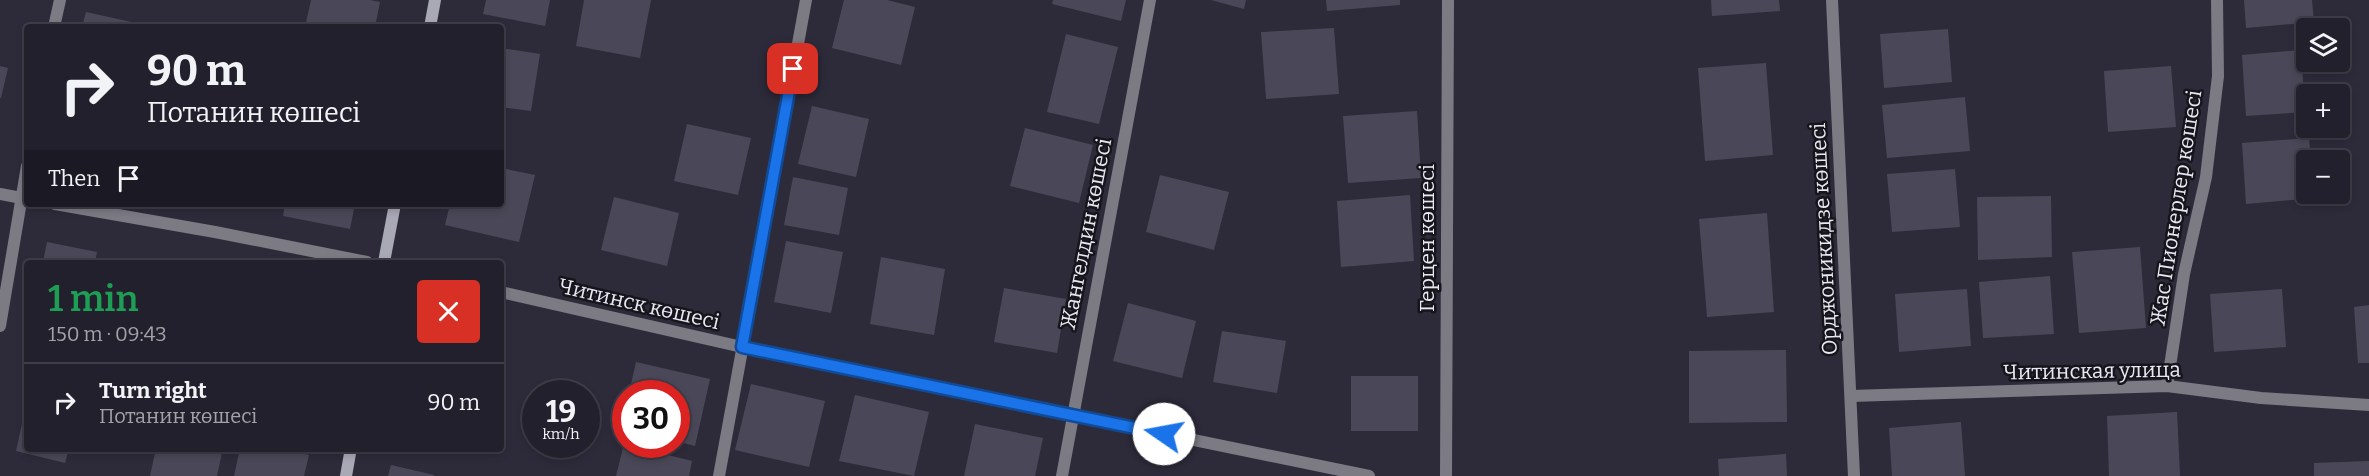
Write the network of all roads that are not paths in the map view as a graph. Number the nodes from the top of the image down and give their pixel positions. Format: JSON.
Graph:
{"nodes":[{"id":1,"x":60,"y":0,"type":"edge"},
{"id":2,"x":435,"y":0,"type":"edge"},
{"id":3,"x":806,"y":0,"type":"edge"},
{"id":4,"x":1150,"y":0,"type":"edge"},
{"id":5,"x":1448,"y":0,"type":"edge"},
{"id":6,"x":1832,"y":0,"type":"edge"},
{"id":7,"x":2217,"y":0,"type":"edge"},
{"id":8,"x":55,"y":24,"type":"edge"},
{"id":9,"x":431,"y":24,"type":"edge"},
{"id":10,"x":0,"y":194,"type":"edge"},
{"id":11,"x":24,"y":199,"type":"edge"},
{"id":12,"x":72,"y":207,"type":"edge"},
{"id":13,"x":394,"y":207,"type":"edge"},
{"id":14,"x":358,"y":260,"type":"edge"},
{"id":15,"x":384,"y":260,"type":"edge"},
{"id":16,"x":504,"y":293,"type":"edge"},
{"id":17,"x":0,"y":326,"type":"edge"},
{"id":18,"x":742,"y":347,"type":"junction"},
{"id":19,"x":2167,"y":386,"type":"junction"},
{"id":20,"x":1851,"y":396,"type":"junction"},
{"id":21,"x":2369,"y":405,"type":"edge"},
{"id":22,"x":1073,"y":415,"type":"junction"},
{"id":23,"x":350,"y":452,"type":"edge"},
{"id":24,"x":346,"y":476,"type":"edge"},
{"id":25,"x":719,"y":476,"type":"edge"},
{"id":26,"x":1062,"y":476,"type":"edge"},
{"id":27,"x":1368,"y":476,"type":"edge"},
{"id":28,"x":1446,"y":476,"type":"edge"},
{"id":29,"x":1854,"y":476,"type":"edge"}],
"edges":[{"from":1,"to":8,"type":"street"},
{"from":2,"to":9,"type":"main road"},
{"from":3,"to":18,"type":"street"},
{"from":4,"to":22,"type":"street","name":"Жангелдин көшесі"},
{"from":5,"to":28,"type":"street","name":"Герцен көшесі"},
{"from":6,"to":20,"type":"street","name":"Орджоникидзе көшесі"},
{"from":7,"to":19,"type":"street","name":"Жас Пионерлер көшесі"},
{"from":10,"to":11,"type":"street"},
{"from":11,"to":17,"type":"street"},
{"from":12,"to":14,"type":"street"},
{"from":13,"to":15,"type":"main road"},
{"from":16,"to":18,"type":"street","name":"Читинск көшесі"},
{"from":18,"to":22,"type":"street","name":"Читинск көшесі"},
{"from":18,"to":25,"type":"street"},
{"from":19,"to":20,"type":"street","name":"Читинская улица"},
{"from":19,"to":21,"type":"street","name":"Читинская улица"},
{"from":20,"to":29,"type":"street","name":"Орджоникидзе көшесі"},
{"from":22,"to":26,"type":"street","name":"Жангелдин көшесі"},
{"from":22,"to":27,"type":"street","name":"Читинск көшесі"},
{"from":23,"to":24,"type":"main road"}]}
